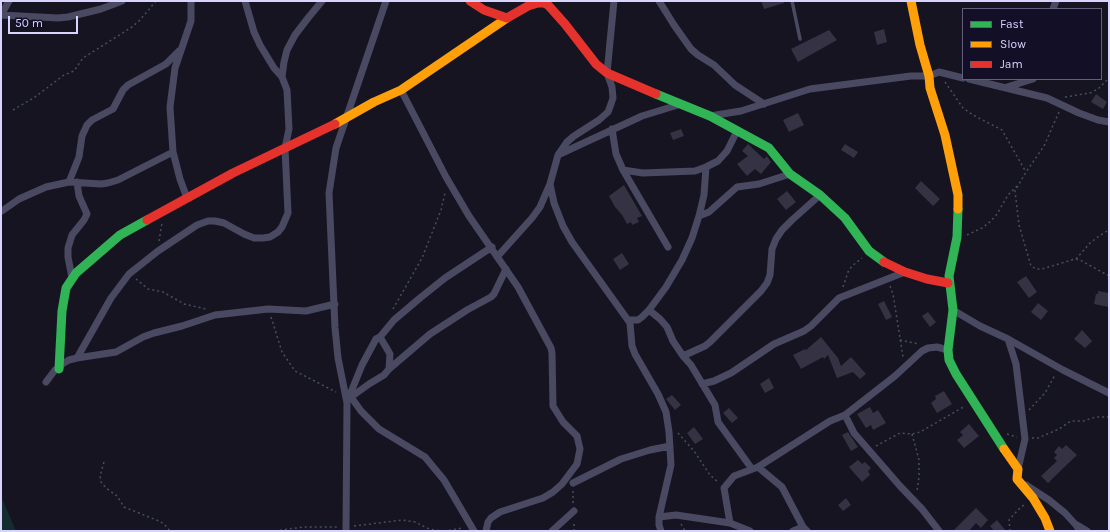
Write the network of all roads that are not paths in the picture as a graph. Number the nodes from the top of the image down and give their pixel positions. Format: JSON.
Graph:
{"nodes":[{"id":1,"x":9,"y":1,"type":"edge"},
{"id":2,"x":122,"y":1,"type":"edge"},
{"id":3,"x":191,"y":1,"type":"edge"},
{"id":4,"x":245,"y":1,"type":"edge"},
{"id":5,"x":322,"y":1,"type":"edge"},
{"id":6,"x":386,"y":1,"type":"edge"},
{"id":7,"x":470,"y":1,"type":"edge"},
{"id":8,"x":551,"y":1,"type":"edge"},
{"id":9,"x":614,"y":1,"type":"edge"},
{"id":10,"x":659,"y":1,"type":"edge"},
{"id":11,"x":792,"y":1,"type":"edge"},
{"id":12,"x":910,"y":1,"type":"edge"},
{"id":13,"x":556,"y":13,"type":"junction"},
{"id":14,"x":1,"y":15,"type":"edge"},
{"id":15,"x":507,"y":18,"type":"junction"},
{"id":16,"x":800,"y":39,"type":"dead end"},
{"id":17,"x":181,"y":49,"type":"junction"},
{"id":18,"x":607,"y":73,"type":"junction"},
{"id":19,"x":929,"y":76,"type":"junction"},
{"id":20,"x":282,"y":77,"type":"junction"},
{"id":21,"x":962,"y":78,"type":"edge"},
{"id":22,"x":974,"y":80,"type":"edge"},
{"id":23,"x":1030,"y":80,"type":"edge"},
{"id":24,"x":1005,"y":87,"type":"junction"},
{"id":25,"x":401,"y":90,"type":"junction"},
{"id":26,"x":681,"y":104,"type":"junction"},
{"id":27,"x":764,"y":104,"type":"junction"},
{"id":28,"x":710,"y":116,"type":"junction"},
{"id":29,"x":346,"y":119,"type":"junction"},
{"id":30,"x":1109,"y":122,"type":"edge"},
{"id":31,"x":612,"y":129,"type":"junction"},
{"id":32,"x":736,"y":130,"type":"junction"},
{"id":33,"x":286,"y":148,"type":"junction"},
{"id":34,"x":173,"y":152,"type":"junction"},
{"id":35,"x":558,"y":155,"type":"junction"},
{"id":36,"x":706,"y":167,"type":"junction"},
{"id":37,"x":623,"y":170,"type":"junction"},
{"id":38,"x":790,"y":174,"type":"junction"},
{"id":39,"x":73,"y":182,"type":"junction"},
{"id":40,"x":550,"y":184,"type":"junction"},
{"id":41,"x":820,"y":195,"type":"junction"},
{"id":42,"x":187,"y":198,"type":"junction"},
{"id":43,"x":2,"y":211,"type":"dead end"},
{"id":44,"x":699,"y":216,"type":"junction"},
{"id":45,"x":492,"y":247,"type":"junction"},
{"id":46,"x":668,"y":247,"type":"dead end"},
{"id":47,"x":497,"y":257,"type":"junction"},
{"id":48,"x":506,"y":269,"type":"junction"},
{"id":49,"x":905,"y":272,"type":"junction"},
{"id":50,"x":72,"y":278,"type":"junction"},
{"id":51,"x":948,"y":283,"type":"junction"},
{"id":52,"x":334,"y":304,"type":"junction"},
{"id":53,"x":650,"y":310,"type":"junction"},
{"id":54,"x":953,"y":310,"type":"junction"},
{"id":55,"x":628,"y":320,"type":"junction"},
{"id":56,"x":380,"y":337,"type":"junction"},
{"id":57,"x":1008,"y":339,"type":"junction"},
{"id":58,"x":948,"y":350,"type":"junction"},
{"id":59,"x":683,"y":356,"type":"junction"},
{"id":60,"x":77,"y":358,"type":"junction"},
{"id":61,"x":59,"y":369,"type":"junction"},
{"id":62,"x":389,"y":369,"type":"junction"},
{"id":63,"x":46,"y":382,"type":"dead end"},
{"id":64,"x":702,"y":384,"type":"junction"},
{"id":65,"x":1109,"y":393,"type":"edge"},
{"id":66,"x":348,"y":398,"type":"junction"},
{"id":67,"x":845,"y":415,"type":"junction"},
{"id":68,"x":670,"y":446,"type":"junction"},
{"id":69,"x":755,"y":468,"type":"junction"},
{"id":70,"x":1018,"y":474,"type":"junction"},
{"id":71,"x":573,"y":483,"type":"road end"},
{"id":72,"x":574,"y":511,"type":"road end"},
{"id":73,"x":659,"y":517,"type":"junction"},
{"id":74,"x":730,"y":523,"type":"junction"},
{"id":75,"x":1078,"y":528,"type":"edge"},
{"id":76,"x":346,"y":529,"type":"edge"},
{"id":77,"x":472,"y":529,"type":"edge"},
{"id":78,"x":805,"y":529,"type":"edge"},
{"id":79,"x":486,"y":531,"type":"edge"},
{"id":80,"x":552,"y":531,"type":"edge"},
{"id":81,"x":661,"y":531,"type":"edge"},
{"id":82,"x":750,"y":531,"type":"edge"},
{"id":83,"x":793,"y":531,"type":"edge"},
{"id":84,"x":939,"y":531,"type":"edge"},
{"id":85,"x":1050,"y":531,"type":"edge"},
{"id":86,"x":1087,"y":531,"type":"edge"}],
"edges":[{"from":1,"to":14,"type":"street"},
{"from":2,"to":14,"type":"street"},
{"from":3,"to":17,"type":"street"},
{"from":4,"to":20,"type":"street"},
{"from":5,"to":20,"type":"street"},
{"from":6,"to":29,"type":"street"},
{"from":7,"to":15,"type":"street"},
{"from":8,"to":13,"type":"street"},
{"from":9,"to":18,"type":"street"},
{"from":10,"to":27,"type":"street"},
{"from":11,"to":16,"type":"lane"},
{"from":12,"to":19,"type":"street"},
{"from":13,"to":15,"type":"street"},
{"from":13,"to":18,"type":"street"},
{"from":15,"to":25,"type":"street"},
{"from":17,"to":34,"type":"street"},
{"from":17,"to":39,"type":"street"},
{"from":18,"to":26,"type":"street"},
{"from":18,"to":35,"type":"street"},
{"from":19,"to":21,"type":"street"},
{"from":19,"to":27,"type":"street"},
{"from":19,"to":51,"type":"street"},
{"from":20,"to":33,"type":"street"},
{"from":22,"to":24,"type":"street"},
{"from":23,"to":24,"type":"street"},
{"from":24,"to":30,"type":"street"},
{"from":25,"to":29,"type":"street"},
{"from":25,"to":45,"type":"street"},
{"from":26,"to":28,"type":"street"},
{"from":26,"to":31,"type":"street"},
{"from":27,"to":28,"type":"street"},
{"from":28,"to":32,"type":"street"},
{"from":29,"to":33,"type":"street"},
{"from":29,"to":52,"type":"street"},
{"from":31,"to":35,"type":"street"},
{"from":31,"to":37,"type":"street"},
{"from":32,"to":36,"type":"street"},
{"from":32,"to":38,"type":"street"},
{"from":33,"to":42,"type":"street"},
{"from":33,"to":60,"type":"street"},
{"from":34,"to":39,"type":"street"},
{"from":34,"to":42,"type":"street"},
{"from":35,"to":40,"type":"street"},
{"from":36,"to":37,"type":"street"},
{"from":36,"to":44,"type":"street"},
{"from":37,"to":46,"type":"street"},
{"from":38,"to":41,"type":"street"},
{"from":38,"to":44,"type":"street"},
{"from":39,"to":43,"type":"street"},
{"from":39,"to":50,"type":"street"},
{"from":40,"to":47,"type":"street"},
{"from":40,"to":55,"type":"street"},
{"from":41,"to":49,"type":"street"},
{"from":41,"to":59,"type":"street"},
{"from":42,"to":50,"type":"street"},
{"from":44,"to":53,"type":"street"},
{"from":45,"to":47,"type":"street"},
{"from":45,"to":56,"type":"street"},
{"from":47,"to":48,"type":"street"},
{"from":48,"to":62,"type":"street"},
{"from":48,"to":79,"type":"street"},
{"from":49,"to":51,"type":"street"},
{"from":49,"to":64,"type":"street"},
{"from":50,"to":61,"type":"street"},
{"from":51,"to":54,"type":"street"},
{"from":52,"to":60,"type":"street"},
{"from":52,"to":66,"type":"street"},
{"from":53,"to":55,"type":"street"},
{"from":53,"to":59,"type":"street"},
{"from":54,"to":57,"type":"street"},
{"from":54,"to":58,"type":"street"},
{"from":55,"to":68,"type":"street"},
{"from":56,"to":62,"type":"street"},
{"from":56,"to":66,"type":"street"},
{"from":57,"to":65,"type":"street"},
{"from":57,"to":70,"type":"street"},
{"from":58,"to":67,"type":"street"},
{"from":58,"to":70,"type":"street"},
{"from":59,"to":64,"type":"street"},
{"from":60,"to":61,"type":"street"},
{"from":61,"to":63,"type":"street"},
{"from":62,"to":66,"type":"street"},
{"from":64,"to":69,"type":"street"},
{"from":66,"to":76,"type":"street"},
{"from":66,"to":77,"type":"street"},
{"from":67,"to":69,"type":"street"},
{"from":67,"to":84,"type":"street"},
{"from":68,"to":71,"type":"street"},
{"from":68,"to":73,"type":"street"},
{"from":69,"to":74,"type":"street"},
{"from":69,"to":78,"type":"street"},
{"from":70,"to":75,"type":"street"},
{"from":70,"to":85,"type":"street"},
{"from":72,"to":80,"type":"street"},
{"from":73,"to":74,"type":"street"},
{"from":73,"to":81,"type":"street"},
{"from":74,"to":82,"type":"street"},
{"from":75,"to":86,"type":"street"},
{"from":78,"to":83,"type":"street"}]}
